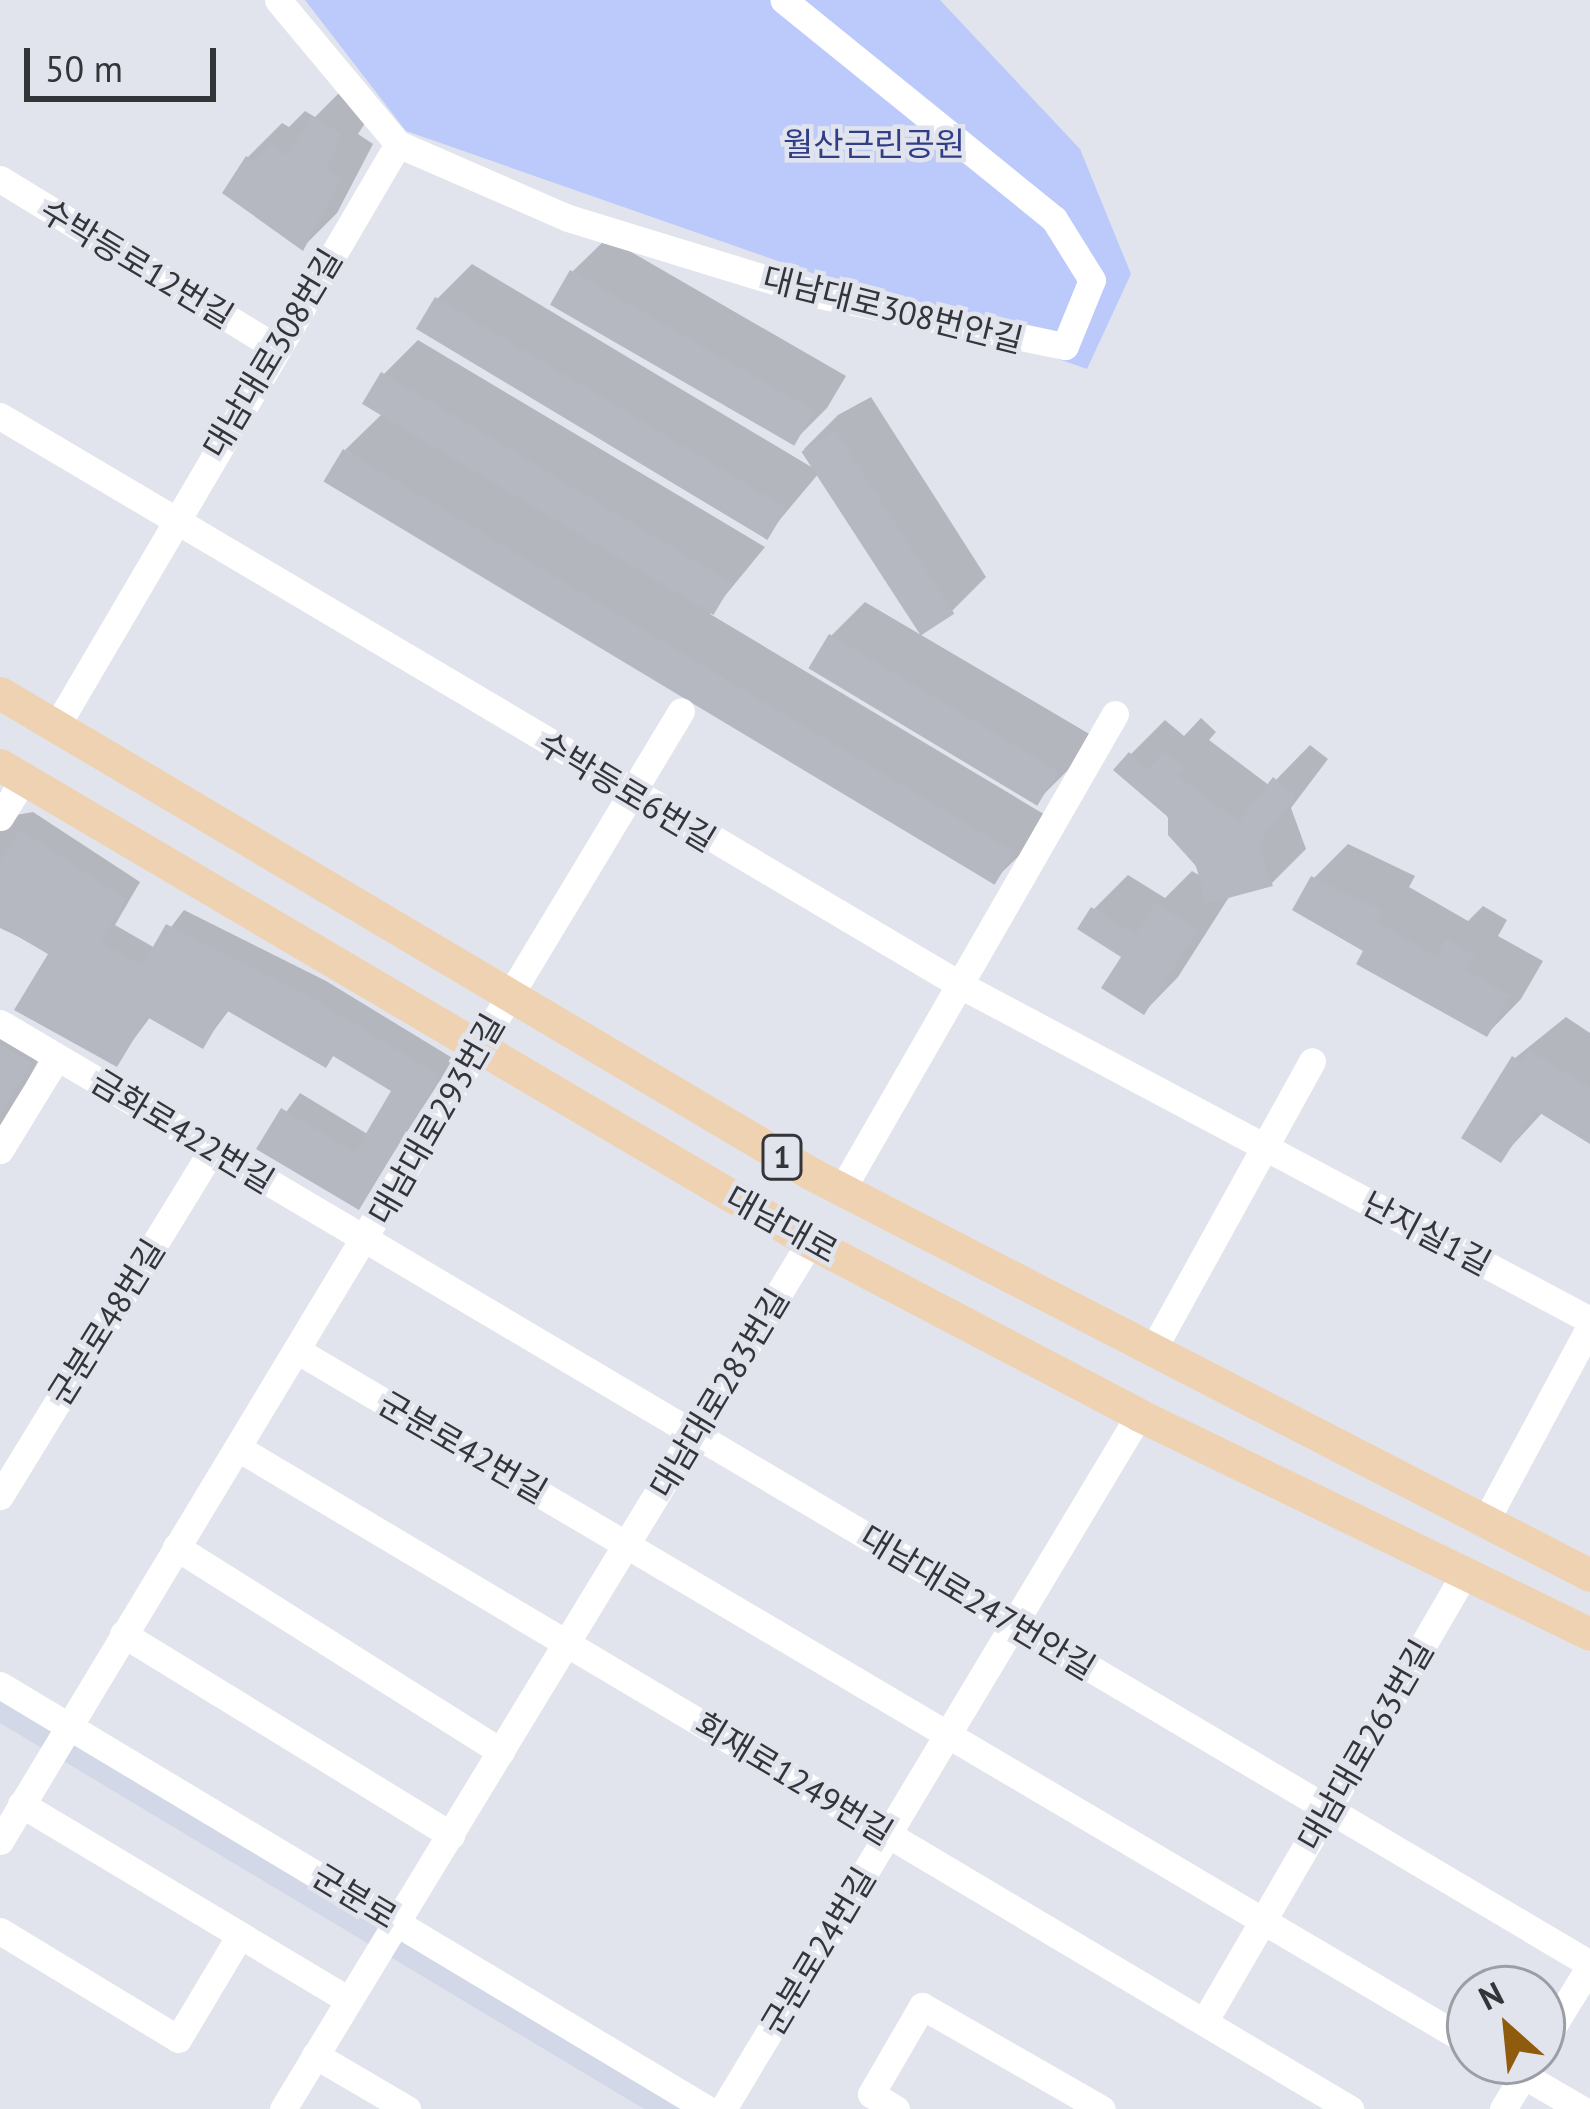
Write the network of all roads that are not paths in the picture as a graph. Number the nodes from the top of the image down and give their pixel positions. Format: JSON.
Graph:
{"nodes":[{"id":1,"x":278,"y":0,"type":"edge"},
{"id":2,"x":784,"y":0,"type":"edge"},
{"id":3,"x":398,"y":144,"type":"junction"},
{"id":4,"x":0,"y":179,"type":"edge"},
{"id":5,"x":274,"y":346,"type":"junction"},
{"id":6,"x":0,"y":416,"type":"edge"},
{"id":7,"x":174,"y":519,"type":"junction"},
{"id":8,"x":0,"y":694,"type":"edge"},
{"id":9,"x":681,"y":712,"type":"dead end"},
{"id":10,"x":1114,"y":713,"type":"dead end"},
{"id":11,"x":56,"y":727,"type":"junction"},
{"id":12,"x":11,"y":772,"type":"edge"},
{"id":13,"x":629,"y":793,"type":"junction"},
{"id":14,"x":0,"y":818,"type":"edge"},
{"id":15,"x":964,"y":987,"type":"junction"},
{"id":16,"x":506,"y":997,"type":"junction"},
{"id":17,"x":0,"y":1022,"type":"edge"},
{"id":18,"x":476,"y":1049,"type":"junction"},
{"id":19,"x":57,"y":1057,"type":"junction"},
{"id":20,"x":1312,"y":1061,"type":"dead end"},
{"id":21,"x":1264,"y":1147,"type":"junction"},
{"id":22,"x":213,"y":1149,"type":"junction"},
{"id":23,"x":0,"y":1150,"type":"edge"},
{"id":24,"x":842,"y":1190,"type":"junction"},
{"id":25,"x":366,"y":1240,"type":"junction"},
{"id":26,"x":810,"y":1242,"type":"junction"},
{"id":27,"x":1590,"y":1323,"type":"edge"},
{"id":28,"x":298,"y":1351,"type":"junction"},
{"id":29,"x":1152,"y":1351,"type":"junction"},
{"id":30,"x":1139,"y":1415,"type":"junction"},
{"id":31,"x":694,"y":1434,"type":"junction"},
{"id":32,"x":238,"y":1448,"type":"junction"},
{"id":33,"x":0,"y":1496,"type":"edge"},
{"id":34,"x":1485,"y":1522,"type":"junction"},
{"id":35,"x":627,"y":1544,"type":"junction"},
{"id":36,"x":176,"y":1547,"type":"junction"},
{"id":37,"x":1466,"y":1571,"type":"junction"},
{"id":38,"x":1590,"y":1575,"type":"edge"},
{"id":39,"x":1014,"y":1624,"type":"junction"},
{"id":40,"x":122,"y":1634,"type":"junction"},
{"id":41,"x":1590,"y":1634,"type":"edge"},
{"id":42,"x":567,"y":1643,"type":"junction"},
{"id":43,"x":0,"y":1685,"type":"edge"},
{"id":44,"x":66,"y":1724,"type":"junction"},
{"id":45,"x":949,"y":1732,"type":"junction"},
{"id":46,"x":501,"y":1752,"type":"junction"},
{"id":47,"x":21,"y":1804,"type":"junction"},
{"id":48,"x":1328,"y":1809,"type":"junction"},
{"id":49,"x":451,"y":1834,"type":"junction"},
{"id":50,"x":888,"y":1834,"type":"junction"},
{"id":51,"x":0,"y":1841,"type":"edge"},
{"id":52,"x":1264,"y":1919,"type":"junction"},
{"id":53,"x":398,"y":1922,"type":"junction"},
{"id":54,"x":0,"y":1931,"type":"edge"},
{"id":55,"x":240,"y":1935,"type":"junction"},
{"id":56,"x":1590,"y":1965,"type":"edge"},
{"id":57,"x":349,"y":2000,"type":"junction"},
{"id":58,"x":1566,"y":2004,"type":"edge"},
{"id":59,"x":1204,"y":2022,"type":"junction"},
{"id":60,"x":1446,"y":2029,"type":"edge"},
{"id":61,"x":315,"y":2055,"type":"junction"},
{"id":62,"x":1546,"y":2085,"type":"edge"},
{"id":63,"x":1344,"y":2108,"type":"edge"},
{"id":64,"x":283,"y":2109,"type":"edge"},
{"id":65,"x":407,"y":2109,"type":"edge"},
{"id":66,"x":707,"y":2109,"type":"edge"},
{"id":67,"x":723,"y":2109,"type":"edge"},
{"id":68,"x":896,"y":2109,"type":"edge"},
{"id":69,"x":1102,"y":2109,"type":"edge"},
{"id":70,"x":1581,"y":2109,"type":"edge"}],
"edges":[{"from":1,"to":3,"type":"street"},
{"from":2,"to":3,"type":"street","name":"대남대로308번안길"},
{"from":3,"to":5,"type":"street","name":"대남대로308번길"},
{"from":4,"to":5,"type":"street","name":"수박등로12번길"},
{"from":5,"to":7,"type":"street","name":"대남대로308번길"},
{"from":6,"to":7,"type":"street","name":"수박등로6번길"},
{"from":7,"to":11,"type":"street","name":"대남대로308번길"},
{"from":7,"to":13,"type":"street","name":"수박등로6번길"},
{"from":8,"to":11,"type":"main road","name":"대남대로","number":"1"},
{"from":9,"to":13,"type":"street","name":"대남대로293번길"},
{"from":10,"to":15,"type":"street","name":"대남대로"},
{"from":11,"to":16,"type":"main road","name":"대남대로","number":"1"},
{"from":12,"to":14,"type":"street"},
{"from":12,"to":18,"type":"main road","name":"대남대로","number":"1"},
{"from":13,"to":15,"type":"street","name":"수박등로6번길"},
{"from":13,"to":16,"type":"street","name":"대남대로293번길"},
{"from":15,"to":21,"type":"street","name":"수박등로6번길"},
{"from":15,"to":24,"type":"street","name":"대남대로"},
{"from":16,"to":18,"type":"street","name":"대남대로293번길"},
{"from":16,"to":24,"type":"main road","name":"대남대로","number":"1"},
{"from":17,"to":19,"type":"street","name":"금화로422번길"},
{"from":18,"to":25,"type":"street","name":"대남대로293번길"},
{"from":18,"to":26,"type":"main road","name":"대남대로","number":"1"},
{"from":19,"to":22,"type":"street","name":"금화로422번길"},
{"from":19,"to":23,"type":"street"},
{"from":20,"to":21,"type":"street"},
{"from":21,"to":27,"type":"street","name":"난지실1길"},
{"from":21,"to":29,"type":"street"},
{"from":22,"to":25,"type":"street","name":"금화로422번길"},
{"from":22,"to":33,"type":"street","name":"군분로48번길"},
{"from":24,"to":29,"type":"main road","name":"대남대로","number":"1"},
{"from":25,"to":28,"type":"street"},
{"from":25,"to":31,"type":"street","name":"대남대로247번안길"},
{"from":26,"to":30,"type":"main road","name":"대남대로","number":"1"},
{"from":26,"to":31,"type":"street","name":"대남대로283번길"},
{"from":27,"to":34,"type":"street"},
{"from":28,"to":32,"type":"street"},
{"from":28,"to":35,"type":"street","name":"군분로42번길"},
{"from":29,"to":34,"type":"main road","name":"대남대로","number":"1"},
{"from":30,"to":37,"type":"main road","name":"대남대로","number":"1"},
{"from":30,"to":39,"type":"street","name":"군분로24번길"},
{"from":31,"to":35,"type":"street","name":"대남대로283번길"},
{"from":31,"to":39,"type":"street","name":"대남대로247번안길"},
{"from":32,"to":36,"type":"street"},
{"from":32,"to":42,"type":"street","name":"회재로1249번길"},
{"from":34,"to":38,"type":"main road","name":"대남대로","number":"1"},
{"from":35,"to":42,"type":"street","name":"대남대로283번길"},
{"from":35,"to":45,"type":"street","name":"군분로42번길"},
{"from":36,"to":40,"type":"street"},
{"from":36,"to":46,"type":"street"},
{"from":37,"to":41,"type":"main road","name":"대남대로","number":"1"},
{"from":37,"to":48,"type":"street","name":"대남대로263번길"},
{"from":39,"to":45,"type":"street","name":"군분로24번길"},
{"from":39,"to":48,"type":"street","name":"대남대로247번안길"},
{"from":40,"to":44,"type":"street"},
{"from":40,"to":49,"type":"street"},
{"from":42,"to":46,"type":"street","name":"대남대로283번길"},
{"from":42,"to":50,"type":"street","name":"회재로1249번길"},
{"from":43,"to":44,"type":"street","name":"군분로"},
{"from":44,"to":47,"type":"street"},
{"from":44,"to":53,"type":"street","name":"군분로"},
{"from":45,"to":50,"type":"street","name":"군분로24번길"},
{"from":45,"to":52,"type":"street"},
{"from":46,"to":49,"type":"street","name":"대남대로283번길"},
{"from":47,"to":51,"type":"street"},
{"from":47,"to":55,"type":"street"},
{"from":48,"to":52,"type":"street","name":"대남대로263번길"},
{"from":48,"to":56,"type":"street","name":"대남대로247번안길"},
{"from":49,"to":53,"type":"street","name":"대남대로283번길"},
{"from":50,"to":59,"type":"street","name":"회재로1249번길"},
{"from":50,"to":67,"type":"street","name":"군분로24번길"},
{"from":52,"to":59,"type":"street","name":"대남대로263번길"},
{"from":52,"to":60,"type":"street"},
{"from":53,"to":57,"type":"street","name":"대남대로283번길"},
{"from":53,"to":66,"type":"street","name":"군분로"},
{"from":54,"to":55,"type":"street"},
{"from":55,"to":57,"type":"street"},
{"from":56,"to":58,"type":"street"},
{"from":57,"to":61,"type":"street","name":"대남대로283번길"},
{"from":59,"to":63,"type":"street","name":"회재로1249번길"},
{"from":61,"to":64,"type":"street","name":"대남대로283번길"},
{"from":61,"to":65,"type":"street"},
{"from":62,"to":70,"type":"street"},
{"from":68,"to":69,"type":"street"}]}
